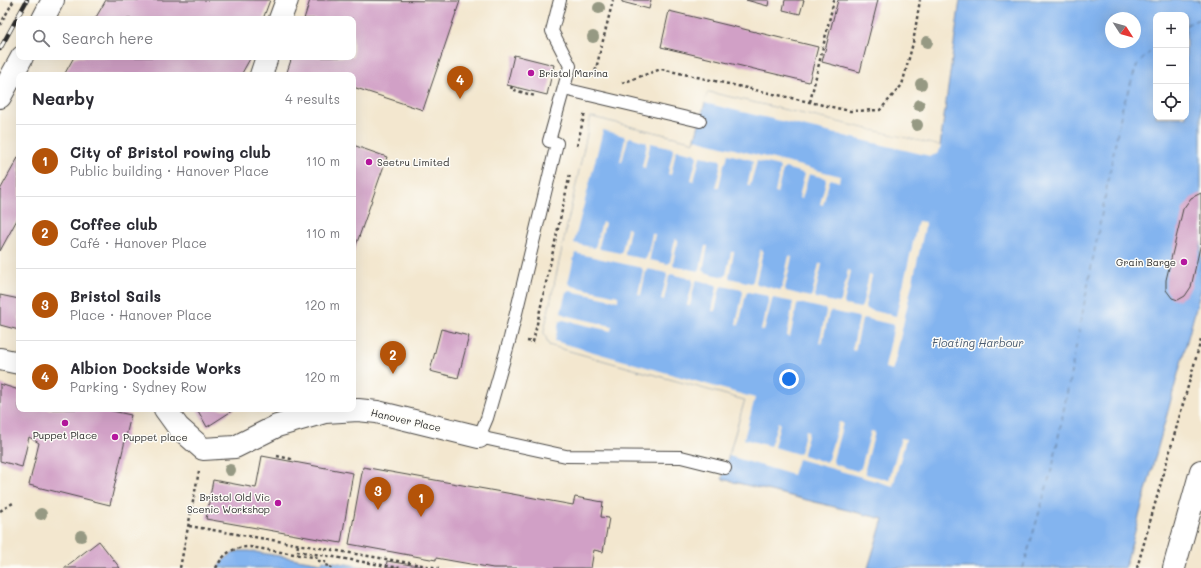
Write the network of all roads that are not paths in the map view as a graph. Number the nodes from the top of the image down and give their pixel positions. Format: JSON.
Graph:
{"nodes":[{"id":1,"x":53,"y":0,"type":"edge"},
{"id":2,"x":287,"y":0,"type":"edge"},
{"id":3,"x":560,"y":0,"type":"edge"},
{"id":4,"x":45,"y":16,"type":"edge"},
{"id":5,"x":281,"y":16,"type":"edge"},
{"id":6,"x":20,"y":60,"type":"edge"},
{"id":7,"x":266,"y":60,"type":"edge"},
{"id":8,"x":262,"y":72,"type":"edge"},
{"id":9,"x":564,"y":88,"type":"junction"},
{"id":10,"x":0,"y":97,"type":"edge"},
{"id":11,"x":700,"y":121,"type":"dead end"},
{"id":12,"x":0,"y":359,"type":"edge"},
{"id":13,"x":16,"y":362,"type":"edge"},
{"id":14,"x":356,"y":410,"type":"edge"},
{"id":15,"x":167,"y":412,"type":"edge"},
{"id":16,"x":325,"y":412,"type":"edge"},
{"id":17,"x":479,"y":437,"type":"junction"},
{"id":18,"x":725,"y":468,"type":"dead end"},
{"id":19,"x":1201,"y":471,"type":"edge"},
{"id":20,"x":1174,"y":568,"type":"edge"}],
"edges":[{"from":1,"to":4,"type":"street"},
{"from":2,"to":5,"type":"street"},
{"from":3,"to":9,"type":"lane"},
{"from":6,"to":10,"type":"street"},
{"from":7,"to":8,"type":"street"},
{"from":9,"to":11,"type":"lane"},
{"from":9,"to":17,"type":"lane"},
{"from":12,"to":13,"type":"street"},
{"from":14,"to":17,"type":"street","name":"Hanover Place"},
{"from":15,"to":16,"type":"street","name":"Hanover Place"},
{"from":17,"to":18,"type":"lane"},
{"from":19,"to":20,"type":"street"}]}
